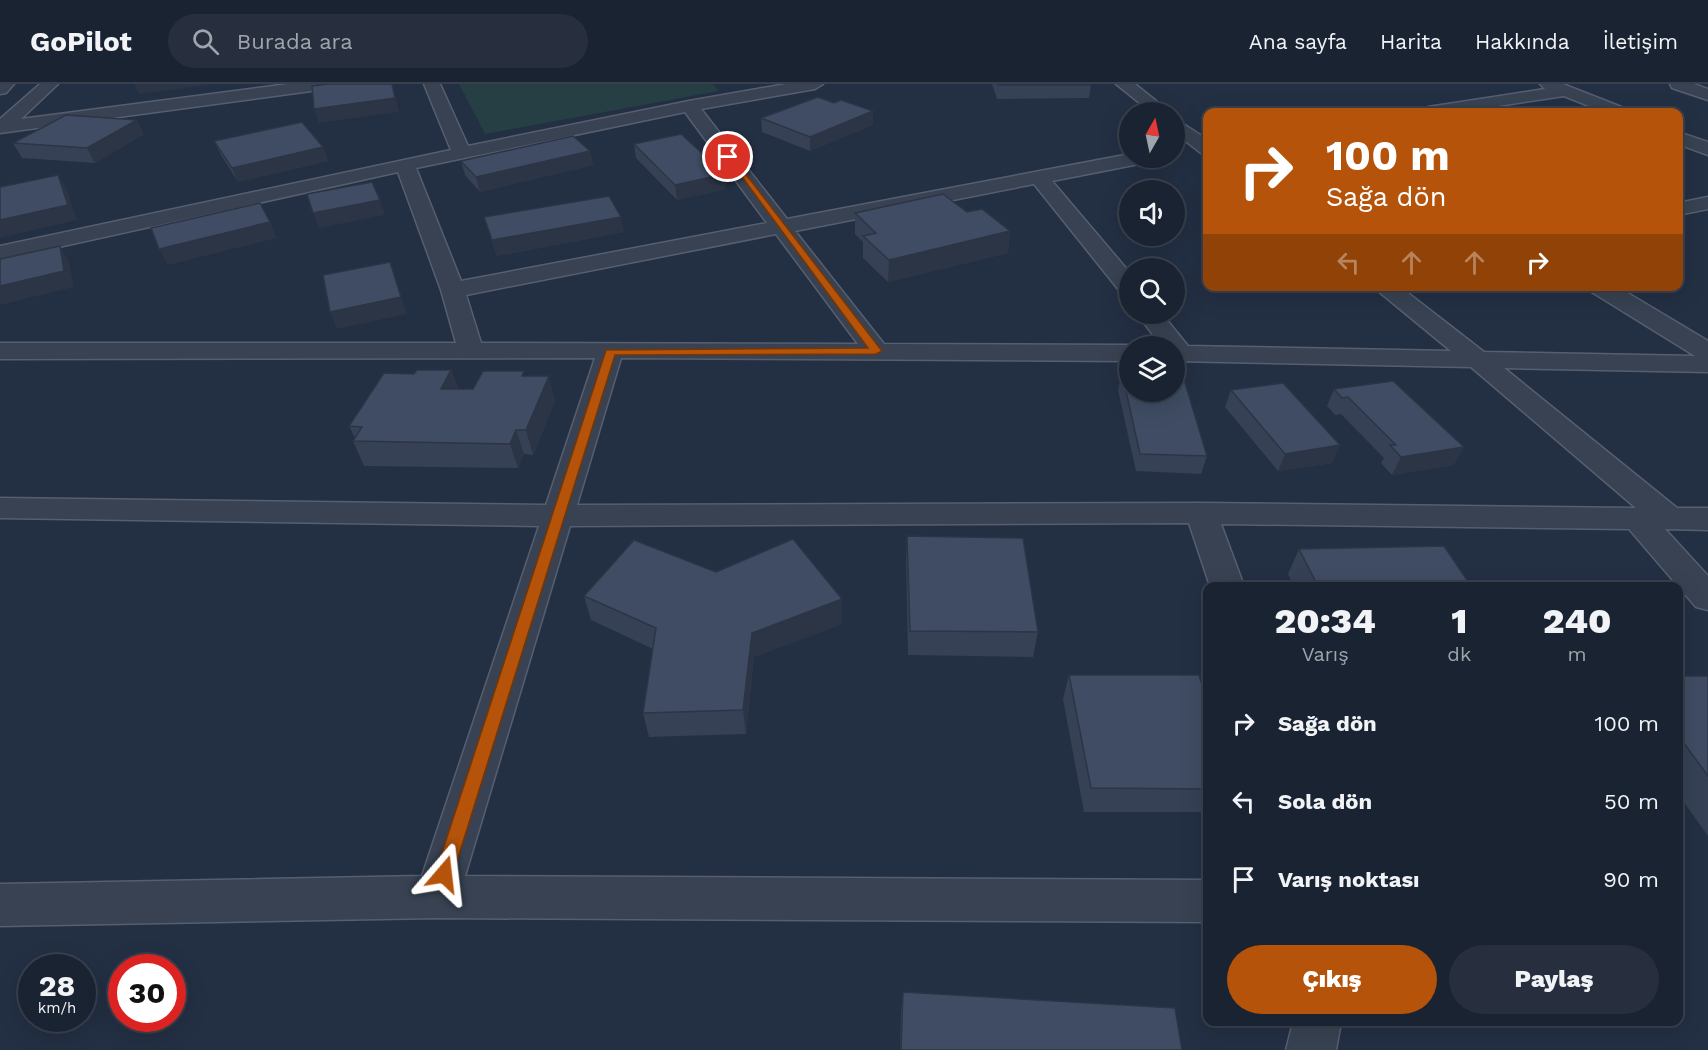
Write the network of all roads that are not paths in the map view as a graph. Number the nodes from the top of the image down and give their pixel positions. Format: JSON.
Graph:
{"nodes":[{"id":1,"x":6,"y":84,"type":"edge"},
{"id":2,"x":50,"y":84,"type":"edge"},
{"id":3,"x":326,"y":84,"type":"edge"},
{"id":4,"x":432,"y":84,"type":"edge"},
{"id":5,"x":815,"y":84,"type":"edge"},
{"id":6,"x":1124,"y":84,"type":"edge"},
{"id":7,"x":1548,"y":84,"type":"edge"},
{"id":8,"x":1678,"y":84,"type":"edge"},
{"id":9,"x":0,"y":89,"type":"edge"},
{"id":10,"x":734,"y":90,"type":"edge"},
{"id":11,"x":1565,"y":91,"type":"junction"},
{"id":12,"x":1708,"y":94,"type":"edge"},
{"id":13,"x":1148,"y":102,"type":"edge"},
{"id":14,"x":689,"y":106,"type":"junction"},
{"id":15,"x":1454,"y":108,"type":"edge"},
{"id":16,"x":1608,"y":108,"type":"edge"},
{"id":17,"x":1,"y":127,"type":"edge"},
{"id":18,"x":1185,"y":131,"type":"edge"},
{"id":19,"x":1683,"y":139,"type":"edge"},
{"id":20,"x":1203,"y":144,"type":"edge"},
{"id":21,"x":1203,"y":146,"type":"edge"},
{"id":22,"x":1185,"y":149,"type":"edge"},
{"id":23,"x":1708,"y":149,"type":"edge"},
{"id":24,"x":462,"y":154,"type":"junction"},
{"id":25,"x":1119,"y":162,"type":"edge"},
{"id":26,"x":405,"y":166,"type":"junction"},
{"id":27,"x":1039,"y":177,"type":"junction"},
{"id":28,"x":1708,"y":203,"type":"edge"},
{"id":29,"x":1683,"y":208,"type":"edge"},
{"id":30,"x":781,"y":225,"type":"junction"},
{"id":31,"x":0,"y":253,"type":"edge"},
{"id":32,"x":1119,"y":275,"type":"edge"},
{"id":33,"x":453,"y":290,"type":"junction"},
{"id":34,"x":1389,"y":291,"type":"edge"},
{"id":35,"x":1607,"y":291,"type":"edge"},
{"id":36,"x":470,"y":348,"type":"junction"},
{"id":37,"x":0,"y":351,"type":"edge"},
{"id":38,"x":876,"y":351,"type":"junction"},
{"id":39,"x":610,"y":352,"type":"junction"},
{"id":40,"x":1119,"y":353,"type":"edge"},
{"id":41,"x":1185,"y":353,"type":"edge"},
{"id":42,"x":1708,"y":354,"type":"edge"},
{"id":43,"x":1477,"y":359,"type":"junction"},
{"id":44,"x":1708,"y":364,"type":"edge"},
{"id":45,"x":0,"y":508,"type":"edge"},
{"id":46,"x":1201,"y":513,"type":"junction"},
{"id":47,"x":557,"y":516,"type":"junction"},
{"id":48,"x":1653,"y":518,"type":"junction"},
{"id":49,"x":1708,"y":519,"type":"edge"},
{"id":50,"x":1226,"y":582,"type":"edge"},
{"id":51,"x":1708,"y":598,"type":"edge"},
{"id":52,"x":437,"y":897,"type":"junction"},
{"id":53,"x":1203,"y":901,"type":"edge"},
{"id":54,"x":0,"y":905,"type":"edge"},
{"id":55,"x":1316,"y":1026,"type":"edge"},
{"id":56,"x":1311,"y":1050,"type":"edge"}],
"edges":[{"from":1,"to":9,"type":"street"},
{"from":2,"to":17,"type":"street"},
{"from":3,"to":17,"type":"street"},
{"from":4,"to":24,"type":"street"},
{"from":5,"to":10,"type":"street"},
{"from":6,"to":13,"type":"street"},
{"from":7,"to":11,"type":"street"},
{"from":8,"to":12,"type":"street"},
{"from":10,"to":14,"type":"street"},
{"from":11,"to":15,"type":"street"},
{"from":11,"to":16,"type":"street"},
{"from":14,"to":24,"type":"street"},
{"from":14,"to":30,"type":"street"},
{"from":18,"to":20,"type":"street"},
{"from":19,"to":23,"type":"street"},
{"from":21,"to":22,"type":"street"},
{"from":24,"to":26,"type":"street"},
{"from":25,"to":27,"type":"street"},
{"from":26,"to":31,"type":"street"},
{"from":26,"to":33,"type":"street"},
{"from":27,"to":30,"type":"street"},
{"from":27,"to":32,"type":"street"},
{"from":28,"to":29,"type":"street"},
{"from":30,"to":33,"type":"street"},
{"from":30,"to":38,"type":"street"},
{"from":33,"to":36,"type":"street"},
{"from":34,"to":43,"type":"street"},
{"from":35,"to":42,"type":"street"},
{"from":36,"to":37,"type":"street"},
{"from":36,"to":39,"type":"street"},
{"from":38,"to":39,"type":"street"},
{"from":38,"to":40,"type":"street"},
{"from":39,"to":47,"type":"street"},
{"from":41,"to":43,"type":"street"},
{"from":43,"to":44,"type":"street"},
{"from":43,"to":48,"type":"street"},
{"from":45,"to":47,"type":"street"},
{"from":46,"to":47,"type":"street"},
{"from":46,"to":48,"type":"street"},
{"from":46,"to":50,"type":"street"},
{"from":47,"to":52,"type":"street"},
{"from":48,"to":49,"type":"street"},
{"from":48,"to":51,"type":"street"},
{"from":52,"to":53,"type":"street"},
{"from":52,"to":54,"type":"street"},
{"from":55,"to":56,"type":"street"}]}
